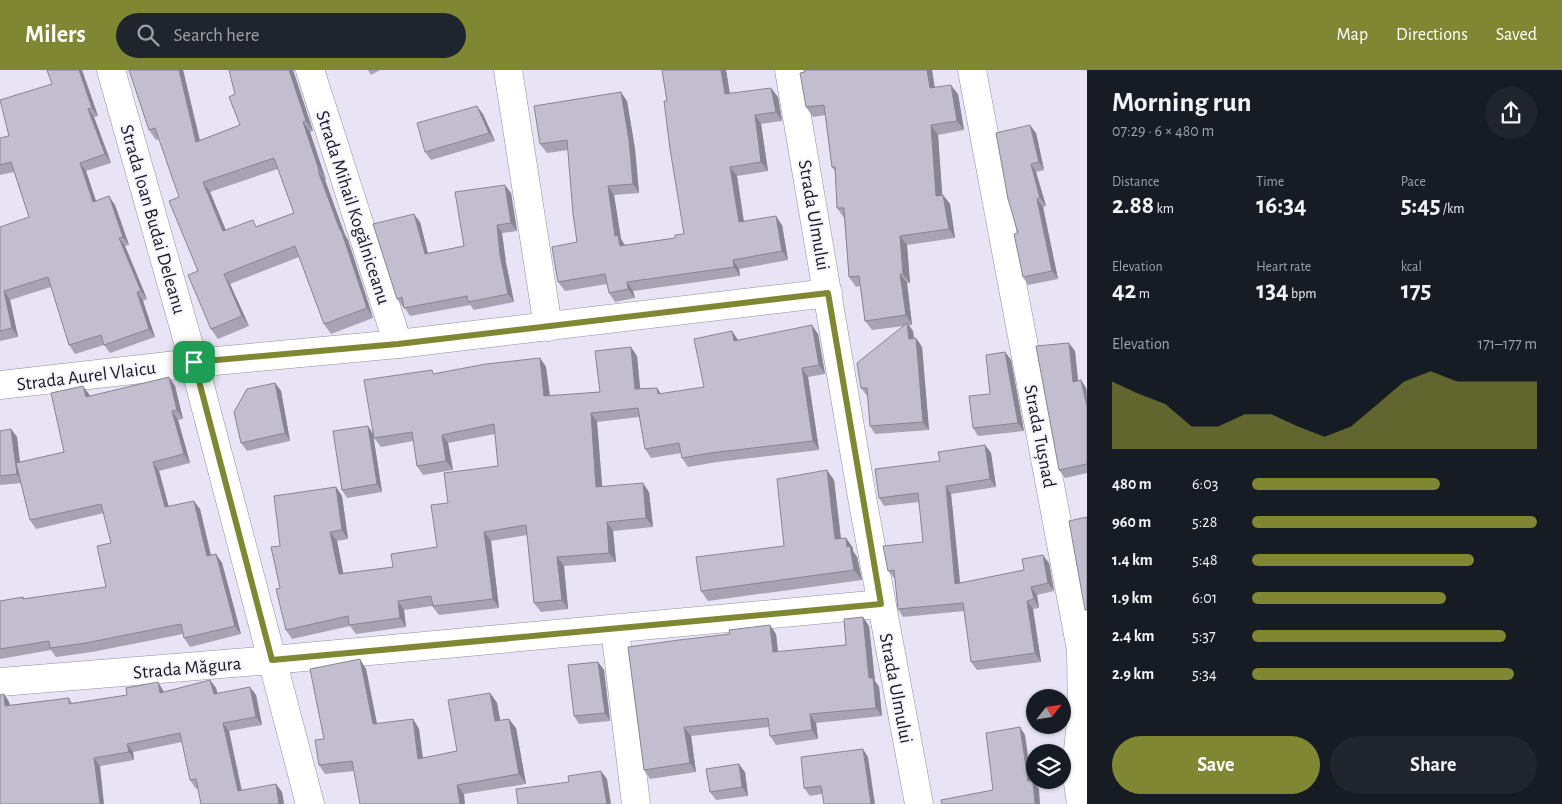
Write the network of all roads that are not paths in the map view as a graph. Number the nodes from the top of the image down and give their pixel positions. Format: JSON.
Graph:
{"nodes":[{"id":1,"x":111,"y":70,"type":"edge"},
{"id":2,"x":310,"y":70,"type":"edge"},
{"id":3,"x":508,"y":70,"type":"edge"},
{"id":4,"x":789,"y":70,"type":"edge"},
{"id":5,"x":972,"y":70,"type":"edge"},
{"id":6,"x":828,"y":293,"type":"junction"},
{"id":7,"x":548,"y":327,"type":"junction"},
{"id":8,"x":398,"y":344,"type":"junction"},
{"id":9,"x":194,"y":362,"type":"junction"},
{"id":10,"x":0,"y":385,"type":"edge"},
{"id":11,"x":881,"y":604,"type":"junction"},
{"id":12,"x":615,"y":629,"type":"junction"},
{"id":13,"x":272,"y":660,"type":"junction"},
{"id":14,"x":0,"y":682,"type":"edge"},
{"id":15,"x":310,"y":804,"type":"edge"},
{"id":16,"x":636,"y":804,"type":"edge"},
{"id":17,"x":919,"y":804,"type":"edge"},
{"id":18,"x":1082,"y":804,"type":"edge"}],
"edges":[{"from":1,"to":9,"type":"street","name":"Strada Ioan Budai Deleanu"},
{"from":2,"to":8,"type":"street","name":"Strada Mihail Kogălniceanu"},
{"from":3,"to":7,"type":"street"},
{"from":4,"to":6,"type":"street","name":"Strada Ulmului"},
{"from":5,"to":18,"type":"street","name":"Strada Tușnad"},
{"from":6,"to":7,"type":"street","name":"Strada Aurel Vlaicu"},
{"from":6,"to":11,"type":"street","name":"Strada Ulmului"},
{"from":7,"to":8,"type":"street","name":"Strada Aurel Vlaicu"},
{"from":8,"to":9,"type":"street","name":"Strada Aurel Vlaicu"},
{"from":9,"to":10,"type":"street","name":"Strada Aurel Vlaicu"},
{"from":9,"to":13,"type":"street","name":"Strada Ioan Budai Deleanu"},
{"from":11,"to":12,"type":"street","name":"Strada Măgura"},
{"from":11,"to":17,"type":"street","name":"Strada Ulmului"},
{"from":12,"to":13,"type":"street","name":"Strada Măgura"},
{"from":12,"to":16,"type":"street"},
{"from":13,"to":14,"type":"street","name":"Strada Măgura"},
{"from":13,"to":15,"type":"street","name":"Strada Ioan Budai Deleanu"}]}
